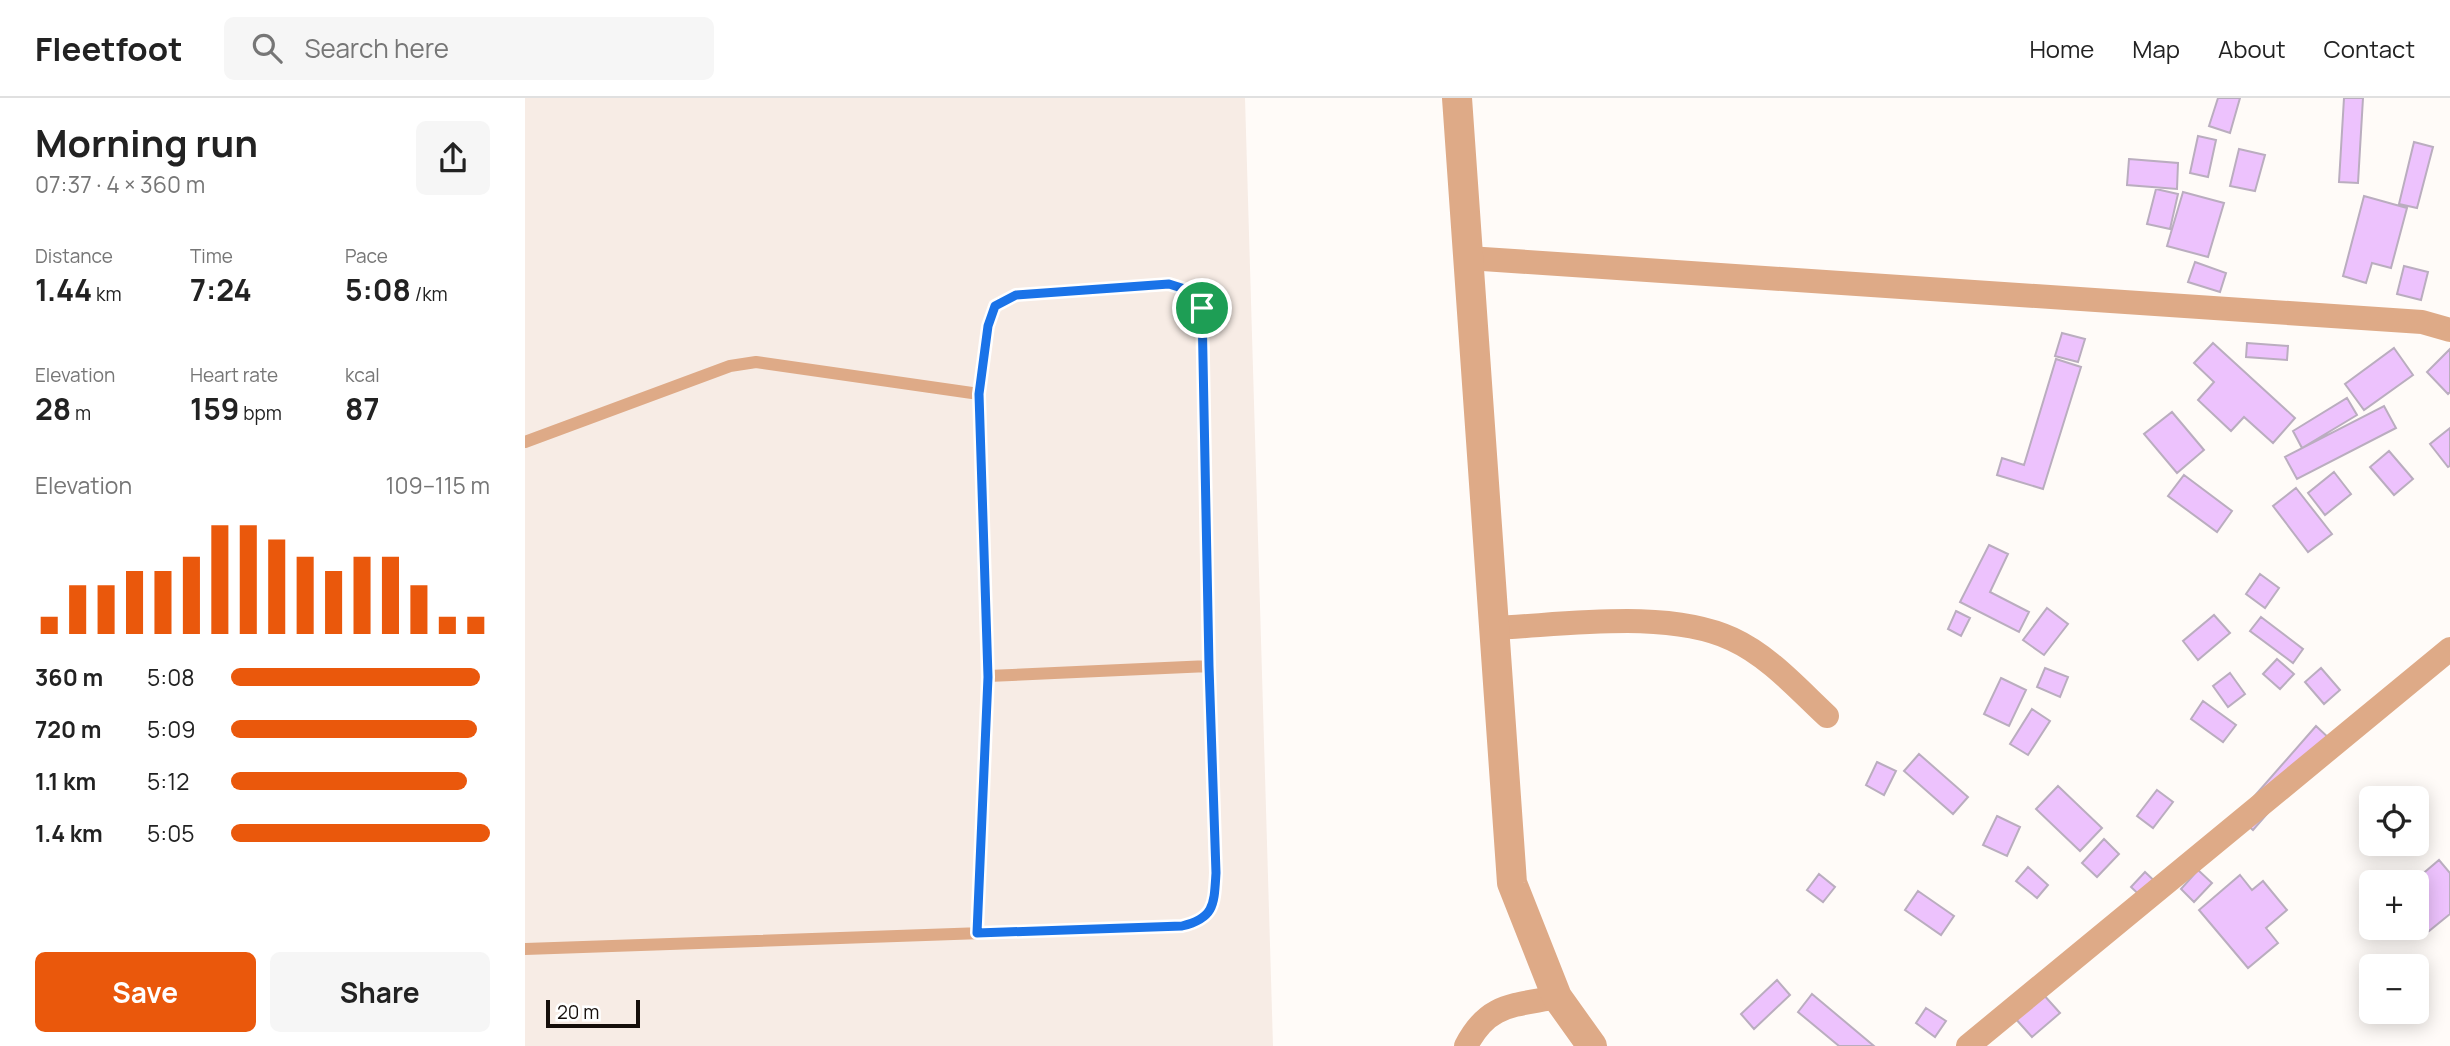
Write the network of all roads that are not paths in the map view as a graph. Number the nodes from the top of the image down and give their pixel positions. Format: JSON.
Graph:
{"nodes":[{"id":1,"x":1457,"y":98,"type":"edge"},
{"id":2,"x":1468,"y":258,"type":"junction"},
{"id":3,"x":2450,"y":330,"type":"edge"},
{"id":4,"x":979,"y":394,"type":"junction"},
{"id":5,"x":525,"y":442,"type":"edge"},
{"id":6,"x":1494,"y":628,"type":"junction"},
{"id":7,"x":2450,"y":649,"type":"edge"},
{"id":8,"x":1209,"y":666,"type":"junction"},
{"id":9,"x":988,"y":677,"type":"junction"},
{"id":10,"x":1827,"y":716,"type":"dead end"},
{"id":11,"x":977,"y":933,"type":"junction"},
{"id":12,"x":525,"y":949,"type":"edge"},
{"id":13,"x":1557,"y":997,"type":"junction"},
{"id":14,"x":1466,"y":1046,"type":"edge"},
{"id":15,"x":1592,"y":1046,"type":"edge"},
{"id":16,"x":1968,"y":1046,"type":"edge"}],
"edges":[{"from":1,"to":2,"type":"street"},
{"from":2,"to":3,"type":"street"},
{"from":2,"to":6,"type":"street"},
{"from":4,"to":5,"type":"lane"},
{"from":4,"to":8,"type":"lane"},
{"from":4,"to":9,"type":"lane"},
{"from":6,"to":10,"type":"street"},
{"from":6,"to":13,"type":"street"},
{"from":7,"to":16,"type":"street"},
{"from":8,"to":9,"type":"lane"},
{"from":8,"to":11,"type":"lane"},
{"from":9,"to":11,"type":"lane"},
{"from":11,"to":12,"type":"lane"},
{"from":13,"to":14,"type":"street"},
{"from":13,"to":15,"type":"street"}]}
